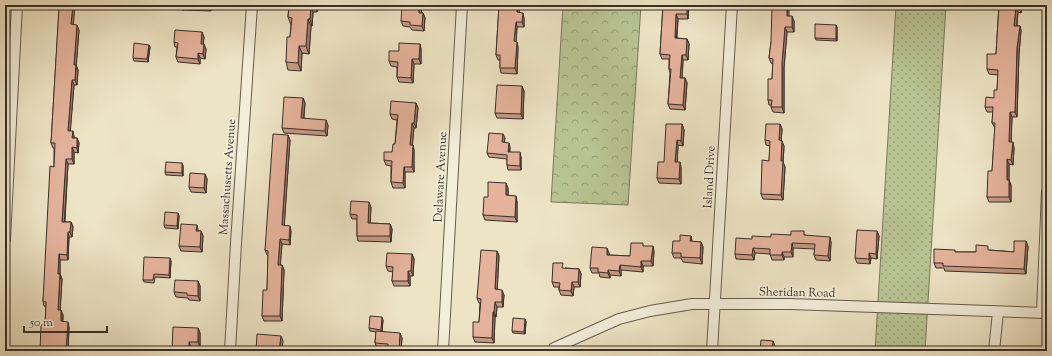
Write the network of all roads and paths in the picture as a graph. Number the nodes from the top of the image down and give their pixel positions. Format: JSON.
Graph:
{"nodes":[{"id":1,"x":17,"y":5,"type":"edge"},
{"id":2,"x":252,"y":5,"type":"edge"},
{"id":3,"x":462,"y":5,"type":"edge"},
{"id":4,"x":732,"y":5,"type":"edge"},
{"id":5,"x":1047,"y":192,"type":"edge"},
{"id":6,"x":5,"y":239,"type":"edge"},
{"id":7,"x":715,"y":304,"type":"junction"},
{"id":8,"x":998,"y":312,"type":"junction"},
{"id":9,"x":1044,"y":313,"type":"edge"},
{"id":10,"x":554,"y":348,"type":"dead end"},
{"id":11,"x":230,"y":351,"type":"edge"},
{"id":12,"x":443,"y":351,"type":"edge"},
{"id":13,"x":712,"y":351,"type":"edge"},
{"id":14,"x":994,"y":351,"type":"edge"}],
"edges":[{"from":1,"to":6,"type":"street"},
{"from":2,"to":11,"type":"street","name":"Massachusetts Avenue"},
{"from":3,"to":12,"type":"street","name":"Delaware Avenue"},
{"from":4,"to":7,"type":"street","name":"Island Drive"},
{"from":5,"to":9,"type":"street"},
{"from":7,"to":8,"type":"street","name":"Sheridan Road"},
{"from":7,"to":10,"type":"street","name":"Sheridan Road"},
{"from":7,"to":13,"type":"street","name":"Island Drive"},
{"from":8,"to":9,"type":"street","name":"Sheridan Road"},
{"from":8,"to":14,"type":"street"}]}
